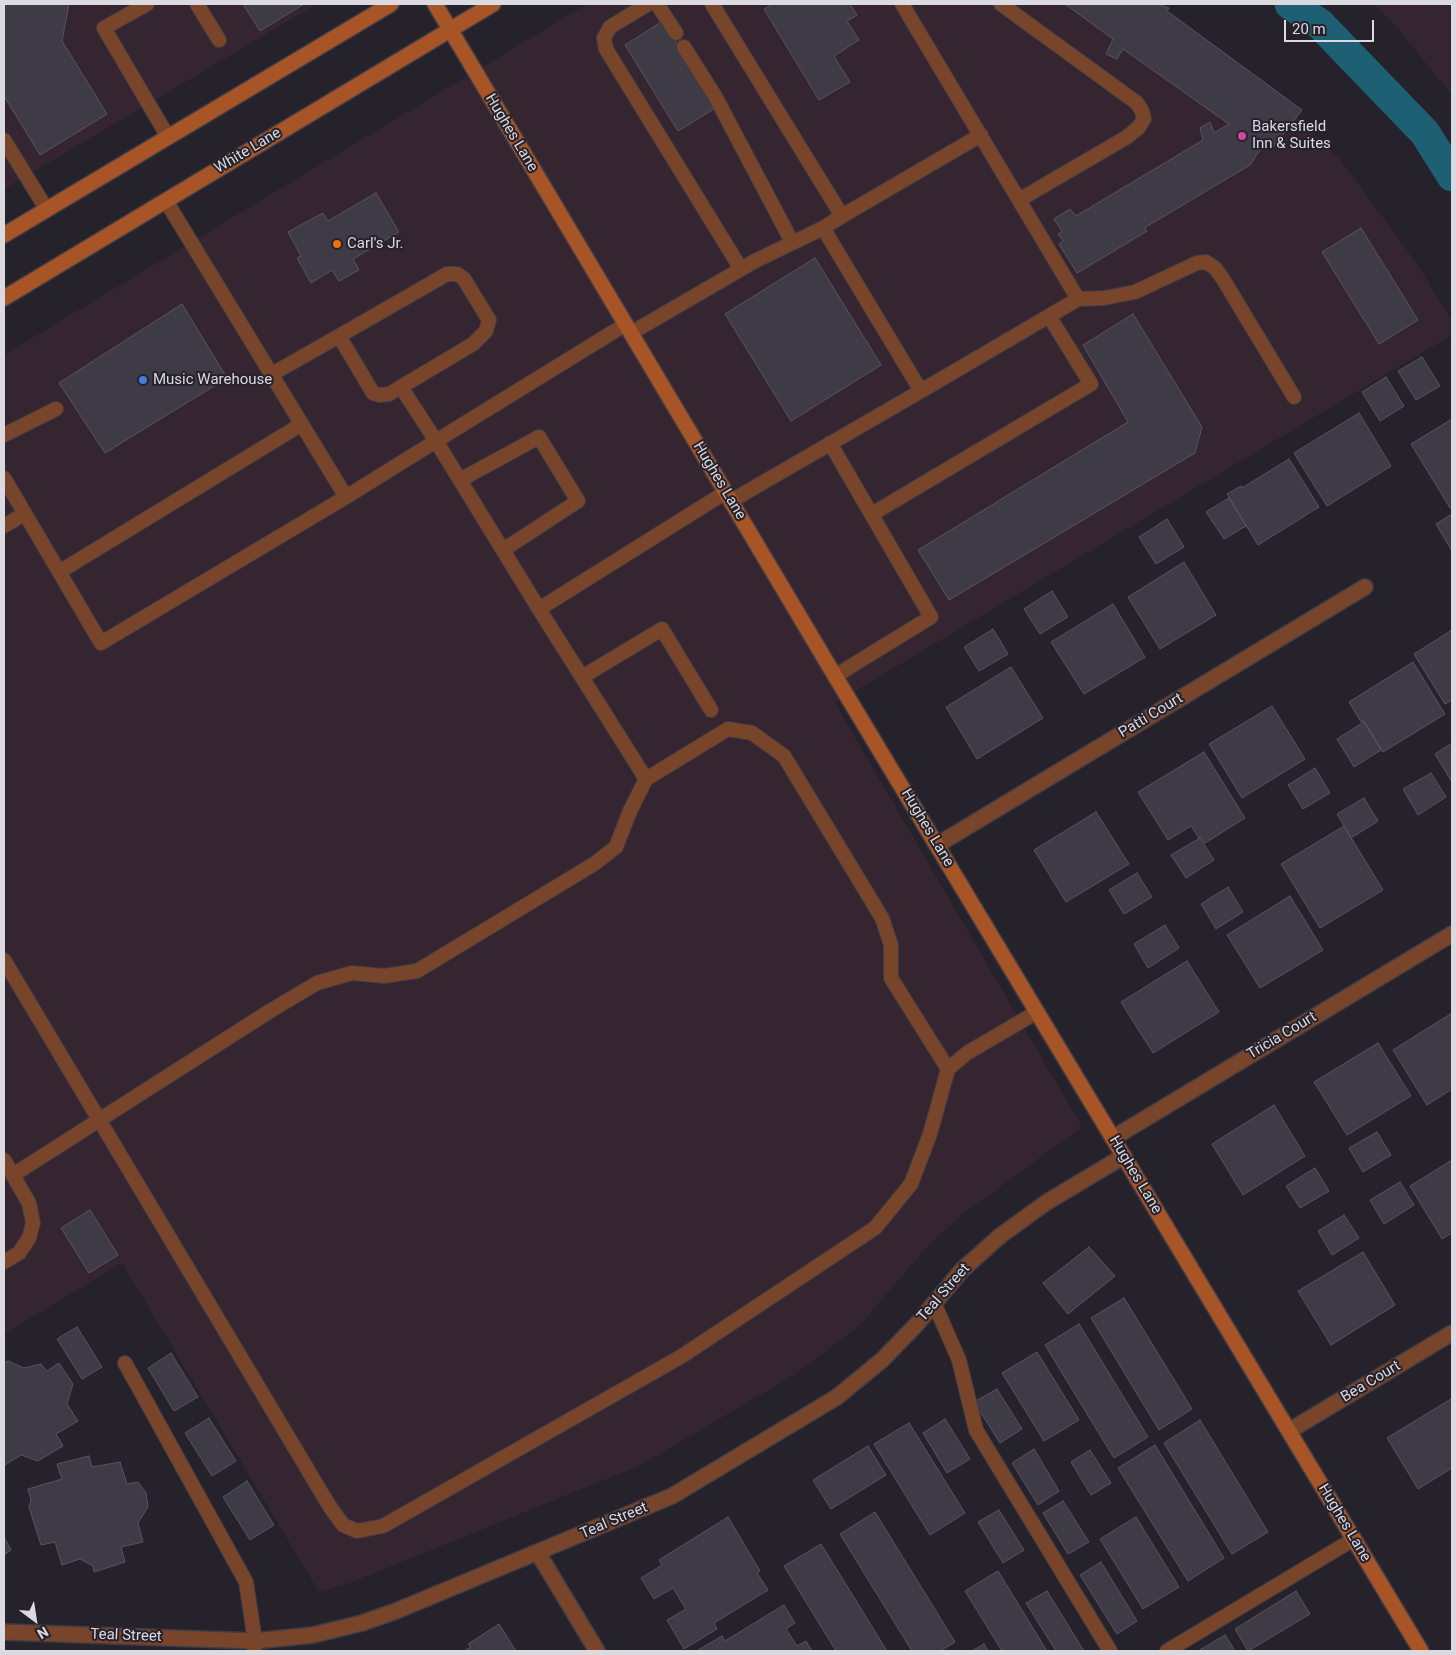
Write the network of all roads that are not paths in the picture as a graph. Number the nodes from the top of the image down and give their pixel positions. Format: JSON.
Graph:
{"nodes":[{"id":1,"x":146,"y":4,"type":"edge"},
{"id":2,"x":197,"y":4,"type":"edge"},
{"id":3,"x":391,"y":4,"type":"edge"},
{"id":4,"x":435,"y":4,"type":"edge"},
{"id":5,"x":493,"y":4,"type":"edge"},
{"id":6,"x":648,"y":4,"type":"edge"},
{"id":7,"x":657,"y":4,"type":"edge"},
{"id":8,"x":712,"y":4,"type":"edge"},
{"id":9,"x":902,"y":4,"type":"edge"},
{"id":10,"x":1001,"y":4,"type":"edge"},
{"id":11,"x":449,"y":30,"type":"junction"},
{"id":12,"x":676,"y":33,"type":"dead end"},
{"id":13,"x":219,"y":40,"type":"dead end"},
{"id":14,"x":684,"y":47,"type":"dead end"},
{"id":15,"x":981,"y":135,"type":"junction"},
{"id":16,"x":168,"y":137,"type":"junction"},
{"id":17,"x":4,"y":140,"type":"edge"},
{"id":18,"x":166,"y":200,"type":"junction"},
{"id":19,"x":1019,"y":200,"type":"junction"},
{"id":20,"x":47,"y":210,"type":"junction"},
{"id":21,"x":842,"y":216,"type":"junction"},
{"id":22,"x":823,"y":228,"type":"junction"},
{"id":23,"x":4,"y":236,"type":"edge"},
{"id":24,"x":792,"y":242,"type":"junction"},
{"id":25,"x":741,"y":269,"type":"junction"},
{"id":26,"x":4,"y":298,"type":"edge"},
{"id":27,"x":1078,"y":298,"type":"junction"},
{"id":28,"x":1049,"y":316,"type":"junction"},
{"id":29,"x":628,"y":329,"type":"junction"},
{"id":30,"x":339,"y":336,"type":"junction"},
{"id":31,"x":272,"y":374,"type":"junction"},
{"id":32,"x":401,"y":387,"type":"junction"},
{"id":33,"x":921,"y":391,"type":"junction"},
{"id":34,"x":1294,"y":397,"type":"dead end"},
{"id":35,"x":56,"y":409,"type":"dead end"},
{"id":36,"x":302,"y":424,"type":"junction"},
{"id":37,"x":4,"y":435,"type":"edge"},
{"id":38,"x":436,"y":441,"type":"junction"},
{"id":39,"x":830,"y":442,"type":"junction"},
{"id":40,"x":4,"y":478,"type":"edge"},
{"id":41,"x":460,"y":480,"type":"junction"},
{"id":42,"x":728,"y":496,"type":"junction"},
{"id":43,"x":346,"y":497,"type":"junction"},
{"id":44,"x":24,"y":514,"type":"junction"},
{"id":45,"x":872,"y":514,"type":"junction"},
{"id":46,"x":4,"y":526,"type":"edge"},
{"id":47,"x":504,"y":550,"type":"junction"},
{"id":48,"x":59,"y":572,"type":"junction"},
{"id":49,"x":1365,"y":587,"type":"dead end"},
{"id":50,"x":539,"y":609,"type":"junction"},
{"id":51,"x":836,"y":676,"type":"junction"},
{"id":52,"x":582,"y":677,"type":"junction"},
{"id":53,"x":711,"y":710,"type":"dead end"},
{"id":54,"x":646,"y":780,"type":"junction"},
{"id":55,"x":937,"y":845,"type":"junction"},
{"id":56,"x":1452,"y":934,"type":"edge"},
{"id":57,"x":4,"y":960,"type":"edge"},
{"id":58,"x":1037,"y":1012,"type":"junction"},
{"id":59,"x":948,"y":1069,"type":"junction"},
{"id":60,"x":99,"y":1120,"type":"junction"},
{"id":61,"x":1113,"y":1138,"type":"junction"},
{"id":62,"x":1124,"y":1156,"type":"junction"},
{"id":63,"x":4,"y":1160,"type":"edge"},
{"id":64,"x":13,"y":1175,"type":"junction"},
{"id":65,"x":4,"y":1262,"type":"edge"},
{"id":66,"x":934,"y":1303,"type":"junction"},
{"id":67,"x":1452,"y":1333,"type":"edge"},
{"id":68,"x":125,"y":1363,"type":"dead end"},
{"id":69,"x":1289,"y":1431,"type":"junction"},
{"id":70,"x":1354,"y":1539,"type":"junction"},
{"id":71,"x":538,"y":1553,"type":"junction"},
{"id":72,"x":4,"y":1632,"type":"edge"},
{"id":73,"x":255,"y":1646,"type":"edge"},
{"id":74,"x":597,"y":1651,"type":"edge"},
{"id":75,"x":1110,"y":1651,"type":"edge"},
{"id":76,"x":1167,"y":1651,"type":"edge"},
{"id":77,"x":1421,"y":1651,"type":"edge"}],
"edges":[{"from":1,"to":16,"type":"lane"},
{"from":2,"to":13,"type":"lane"},
{"from":3,"to":16,"type":"street"},
{"from":4,"to":11,"type":"street","name":"Hughes Lane"},
{"from":5,"to":11,"type":"street","name":"White Lane"},
{"from":6,"to":25,"type":"lane"},
{"from":7,"to":12,"type":"lane"},
{"from":8,"to":21,"type":"lane"},
{"from":9,"to":15,"type":"lane"},
{"from":10,"to":19,"type":"lane"},
{"from":11,"to":18,"type":"street","name":"White Lane"},
{"from":11,"to":29,"type":"street","name":"Hughes Lane"},
{"from":14,"to":24,"type":"lane"},
{"from":15,"to":19,"type":"lane"},
{"from":15,"to":21,"type":"lane"},
{"from":16,"to":20,"type":"street"},
{"from":17,"to":20,"type":"lane"},
{"from":18,"to":26,"type":"street","name":"White Lane"},
{"from":18,"to":31,"type":"lane"},
{"from":19,"to":27,"type":"lane"},
{"from":20,"to":23,"type":"street"},
{"from":21,"to":22,"type":"lane"},
{"from":22,"to":24,"type":"lane"},
{"from":22,"to":33,"type":"lane"},
{"from":24,"to":25,"type":"lane"},
{"from":25,"to":29,"type":"lane"},
{"from":27,"to":28,"type":"lane"},
{"from":27,"to":34,"type":"lane"},
{"from":28,"to":33,"type":"lane"},
{"from":28,"to":45,"type":"lane"},
{"from":29,"to":38,"type":"lane"},
{"from":29,"to":42,"type":"street","name":"Hughes Lane"},
{"from":30,"to":31,"type":"lane"},
{"from":30,"to":32,"type":"lane"},
{"from":30,"to":32,"type":"lane"},
{"from":31,"to":36,"type":"lane"},
{"from":32,"to":38,"type":"lane"},
{"from":33,"to":39,"type":"lane"},
{"from":35,"to":37,"type":"lane"},
{"from":36,"to":43,"type":"lane"},
{"from":36,"to":48,"type":"lane"},
{"from":38,"to":41,"type":"lane"},
{"from":38,"to":43,"type":"lane"},
{"from":39,"to":42,"type":"lane"},
{"from":39,"to":45,"type":"lane"},
{"from":40,"to":44,"type":"lane"},
{"from":41,"to":47,"type":"lane"},
{"from":41,"to":47,"type":"lane"},
{"from":42,"to":50,"type":"lane"},
{"from":42,"to":51,"type":"street","name":"Hughes Lane"},
{"from":43,"to":48,"type":"lane"},
{"from":44,"to":46,"type":"lane"},
{"from":44,"to":48,"type":"lane"},
{"from":45,"to":51,"type":"lane"},
{"from":47,"to":50,"type":"lane"},
{"from":49,"to":55,"type":"street","name":"Patti Court"},
{"from":50,"to":52,"type":"lane"},
{"from":51,"to":55,"type":"street","name":"Hughes Lane"},
{"from":52,"to":53,"type":"lane"},
{"from":52,"to":54,"type":"lane"},
{"from":54,"to":59,"type":"lane"},
{"from":54,"to":60,"type":"lane"},
{"from":55,"to":58,"type":"street","name":"Hughes Lane"},
{"from":56,"to":61,"type":"street","name":"Tricia Court"},
{"from":57,"to":60,"type":"lane"},
{"from":58,"to":59,"type":"lane"},
{"from":58,"to":61,"type":"street","name":"Hughes Lane"},
{"from":59,"to":60,"type":"lane"},
{"from":60,"to":64,"type":"lane"},
{"from":61,"to":62,"type":"street","name":"Hughes Lane"},
{"from":62,"to":66,"type":"street","name":"Teal Street"},
{"from":62,"to":69,"type":"street","name":"Hughes Lane"},
{"from":63,"to":64,"type":"lane"},
{"from":64,"to":65,"type":"lane"},
{"from":66,"to":71,"type":"street","name":"Teal Street"},
{"from":66,"to":75,"type":"lane"},
{"from":67,"to":69,"type":"street","name":"Bea Court"},
{"from":68,"to":73,"type":"lane"},
{"from":69,"to":70,"type":"street","name":"Hughes Lane"},
{"from":70,"to":76,"type":"lane"},
{"from":70,"to":77,"type":"street","name":"Hughes Lane"},
{"from":71,"to":73,"type":"street","name":"Teal Street"},
{"from":71,"to":74,"type":"street"},
{"from":72,"to":73,"type":"street","name":"Teal Street"}]}
